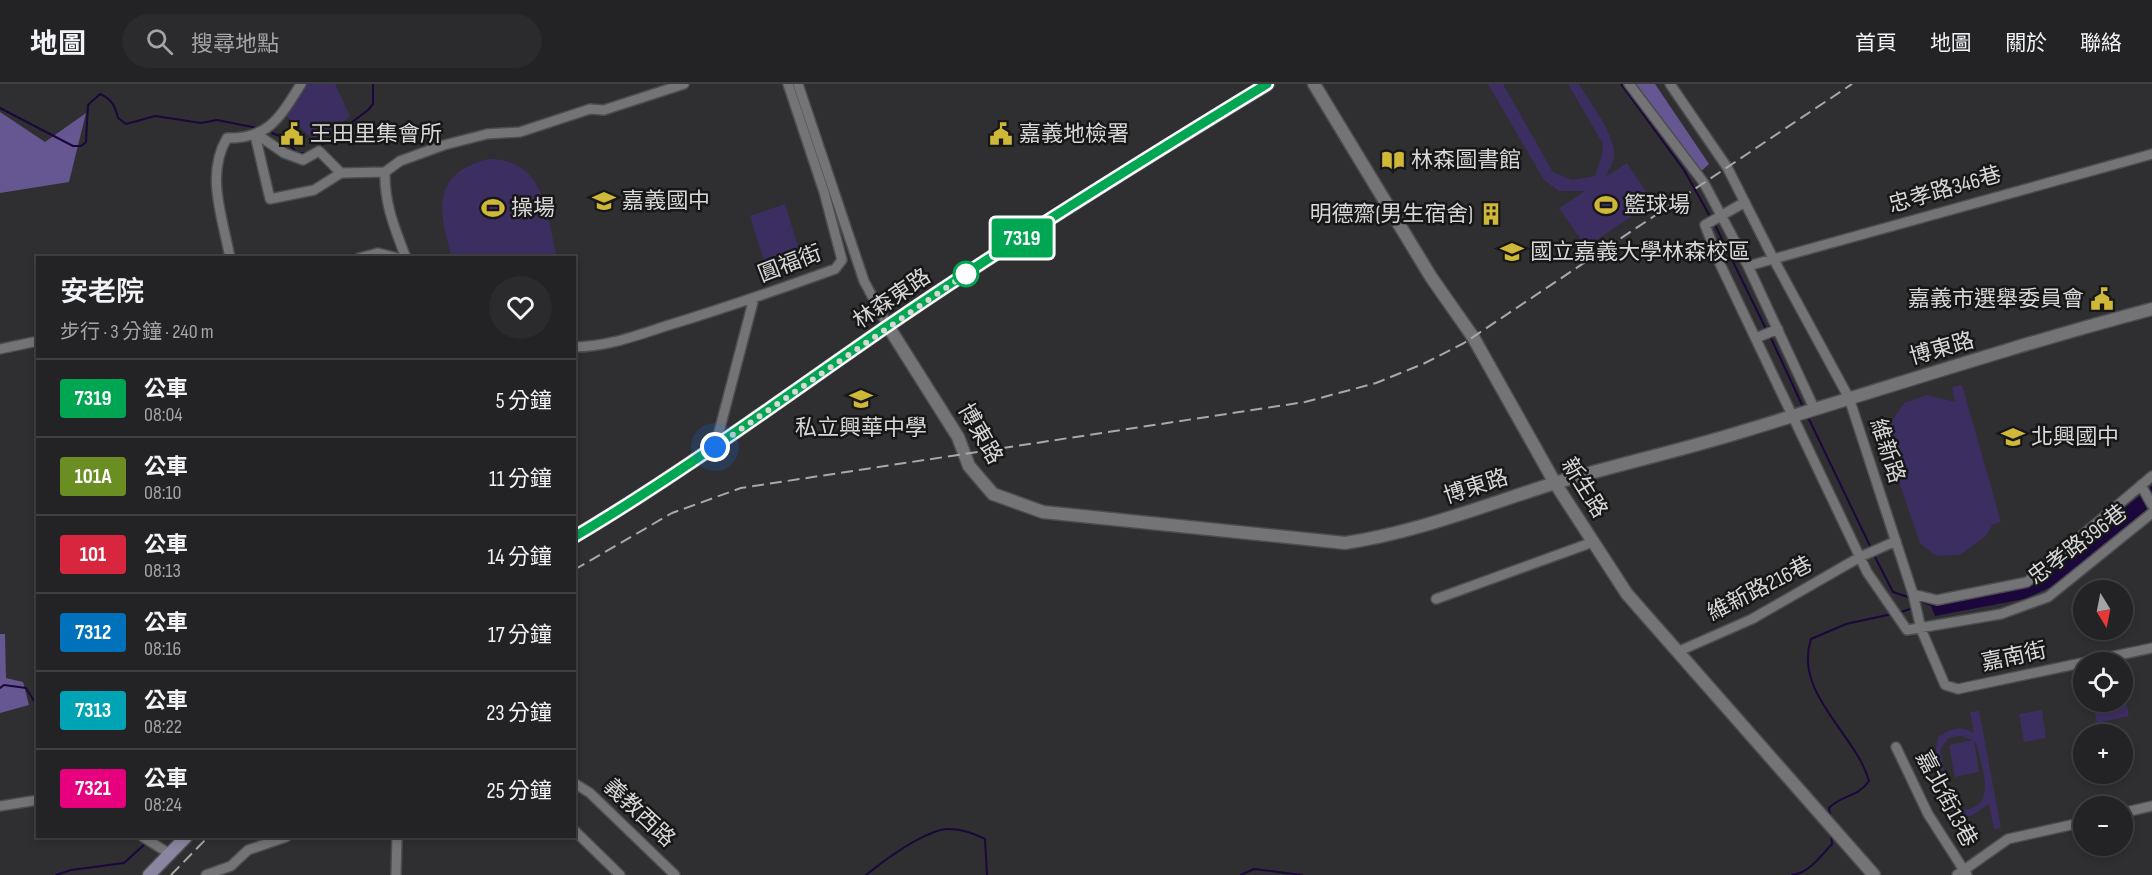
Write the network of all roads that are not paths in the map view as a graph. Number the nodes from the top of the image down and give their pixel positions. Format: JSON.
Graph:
{"nodes":[{"id":1,"x":301,"y":84,"type":"edge"},
{"id":2,"x":684,"y":84,"type":"edge"},
{"id":3,"x":788,"y":84,"type":"edge"},
{"id":4,"x":798,"y":84,"type":"edge"},
{"id":5,"x":1268,"y":84,"type":"edge"},
{"id":6,"x":1314,"y":84,"type":"edge"},
{"id":7,"x":1629,"y":84,"type":"edge"},
{"id":8,"x":1670,"y":84,"type":"edge"},
{"id":9,"x":257,"y":135,"type":"junction"},
{"id":10,"x":2152,"y":154,"type":"edge"},
{"id":11,"x":385,"y":172,"type":"junction"},
{"id":12,"x":341,"y":173,"type":"junction"},
{"id":13,"x":1745,"y":202,"type":"junction"},
{"id":14,"x":1720,"y":218,"type":"junction"},
{"id":15,"x":230,"y":256,"type":"edge"},
{"id":16,"x":367,"y":256,"type":"edge"},
{"id":17,"x":390,"y":256,"type":"edge"},
{"id":18,"x":405,"y":256,"type":"edge"},
{"id":19,"x":1773,"y":258,"type":"junction"},
{"id":20,"x":1748,"y":266,"type":"junction"},
{"id":21,"x":754,"y":298,"type":"junction"},
{"id":22,"x":2152,"y":309,"type":"edge"},
{"id":23,"x":888,"y":326,"type":"junction"},
{"id":24,"x":1778,"y":329,"type":"junction"},
{"id":25,"x":1756,"y":338,"type":"junction"},
{"id":26,"x":36,"y":341,"type":"edge"},
{"id":27,"x":576,"y":347,"type":"edge"},
{"id":28,"x":0,"y":349,"type":"edge"},
{"id":29,"x":1849,"y":398,"type":"junction"},
{"id":30,"x":1814,"y":408,"type":"junction"},
{"id":31,"x":1794,"y":414,"type":"junction"},
{"id":32,"x":715,"y":447,"type":"junction"},
{"id":33,"x":2152,"y":476,"type":"edge"},
{"id":34,"x":1555,"y":483,"type":"junction"},
{"id":35,"x":2141,"y":485,"type":"junction"},
{"id":36,"x":2152,"y":505,"type":"edge"},
{"id":37,"x":2152,"y":513,"type":"edge"},
{"id":38,"x":576,"y":536,"type":"edge"},
{"id":39,"x":1896,"y":541,"type":"junction"},
{"id":40,"x":1593,"y":542,"type":"junction"},
{"id":41,"x":1860,"y":557,"type":"junction"},
{"id":42,"x":1913,"y":594,"type":"junction"},
{"id":43,"x":1436,"y":599,"type":"dead end"},
{"id":44,"x":1921,"y":629,"type":"junction"},
{"id":45,"x":2152,"y":648,"type":"edge"},
{"id":46,"x":1677,"y":652,"type":"junction"},
{"id":47,"x":1896,"y":747,"type":"dead end"},
{"id":48,"x":576,"y":784,"type":"edge"},
{"id":49,"x":36,"y":800,"type":"edge"},
{"id":50,"x":0,"y":806,"type":"edge"},
{"id":51,"x":2152,"y":806,"type":"edge"},
{"id":52,"x":2133,"y":810,"type":"edge"},
{"id":53,"x":2073,"y":824,"type":"edge"},
{"id":54,"x":576,"y":832,"type":"edge"},
{"id":55,"x":145,"y":838,"type":"edge"},
{"id":56,"x":185,"y":838,"type":"edge"},
{"id":57,"x":283,"y":838,"type":"edge"},
{"id":58,"x":397,"y":838,"type":"edge"},
{"id":59,"x":170,"y":854,"type":"junction"},
{"id":60,"x":234,"y":871,"type":"edge"},
{"id":61,"x":1962,"y":873,"type":"edge"},
{"id":62,"x":149,"y":875,"type":"edge"},
{"id":63,"x":206,"y":875,"type":"edge"},
{"id":64,"x":396,"y":875,"type":"edge"},
{"id":65,"x":620,"y":875,"type":"edge"},
{"id":66,"x":675,"y":875,"type":"edge"},
{"id":67,"x":1874,"y":875,"type":"edge"}],
"edges":[{"from":1,"to":9,"type":"street"},
{"from":2,"to":11,"type":"street"},
{"from":3,"to":21,"type":"street","name":"圓福街"},
{"from":4,"to":23,"type":"street","name":"圓福街"},
{"from":5,"to":23,"type":"main road","name":"林森東路"},
{"from":6,"to":34,"type":"street","name":"新生路"},
{"from":7,"to":14,"type":"street"},
{"from":8,"to":13,"type":"street","name":"維新路"},
{"from":9,"to":12,"type":"street"},
{"from":9,"to":12,"type":"street"},
{"from":9,"to":15,"type":"street"},
{"from":10,"to":19,"type":"street","name":"忠孝路346巷"},
{"from":11,"to":12,"type":"street"},
{"from":11,"to":18,"type":"street"},
{"from":13,"to":14,"type":"street"},
{"from":13,"to":19,"type":"street","name":"維新路"},
{"from":14,"to":20,"type":"street"},
{"from":14,"to":25,"type":"street"},
{"from":16,"to":17,"type":"street"},
{"from":19,"to":20,"type":"street","name":"忠孝路346巷"},
{"from":19,"to":29,"type":"street","name":"維新路"},
{"from":20,"to":24,"type":"street"},
{"from":21,"to":27,"type":"street"},
{"from":21,"to":32,"type":"street","name":"圓福街"},
{"from":22,"to":29,"type":"street","name":"博東路"},
{"from":23,"to":32,"type":"main road","name":"林森東路"},
{"from":23,"to":34,"type":"street","name":"博東路"},
{"from":24,"to":25,"type":"street"},
{"from":24,"to":30,"type":"street"},
{"from":25,"to":31,"type":"street"},
{"from":26,"to":28,"type":"street"},
{"from":29,"to":30,"type":"street","name":"博東路"},
{"from":29,"to":39,"type":"street","name":"維新路"},
{"from":30,"to":31,"type":"street","name":"博東路"},
{"from":31,"to":34,"type":"street","name":"博東路"},
{"from":31,"to":41,"type":"street"},
{"from":32,"to":38,"type":"main road","name":"林森東路"},
{"from":33,"to":35,"type":"street"},
{"from":34,"to":40,"type":"street","name":"新生路"},
{"from":35,"to":36,"type":"street"},
{"from":35,"to":42,"type":"street"},
{"from":37,"to":44,"type":"street","name":"忠孝路396巷"},
{"from":39,"to":41,"type":"street","name":"維新路216巷"},
{"from":39,"to":42,"type":"street","name":"維新路"},
{"from":40,"to":43,"type":"street"},
{"from":40,"to":46,"type":"street","name":"新生路"},
{"from":41,"to":44,"type":"street"},
{"from":41,"to":46,"type":"street","name":"維新路216巷"},
{"from":42,"to":44,"type":"street","name":"嘉南街"},
{"from":44,"to":45,"type":"street","name":"嘉南街"},
{"from":46,"to":67,"type":"street","name":"新生路"},
{"from":47,"to":61,"type":"street","name":"嘉北街13巷"},
{"from":48,"to":66,"type":"street","name":"義教西路"},
{"from":49,"to":50,"type":"street"},
{"from":51,"to":52,"type":"street"},
{"from":53,"to":61,"type":"street"},
{"from":54,"to":65,"type":"street"},
{"from":55,"to":59,"type":"street"},
{"from":56,"to":59,"type":"main road"},
{"from":57,"to":60,"type":"street"},
{"from":58,"to":64,"type":"street"},
{"from":59,"to":62,"type":"main road"},
{"from":60,"to":63,"type":"street"}]}
